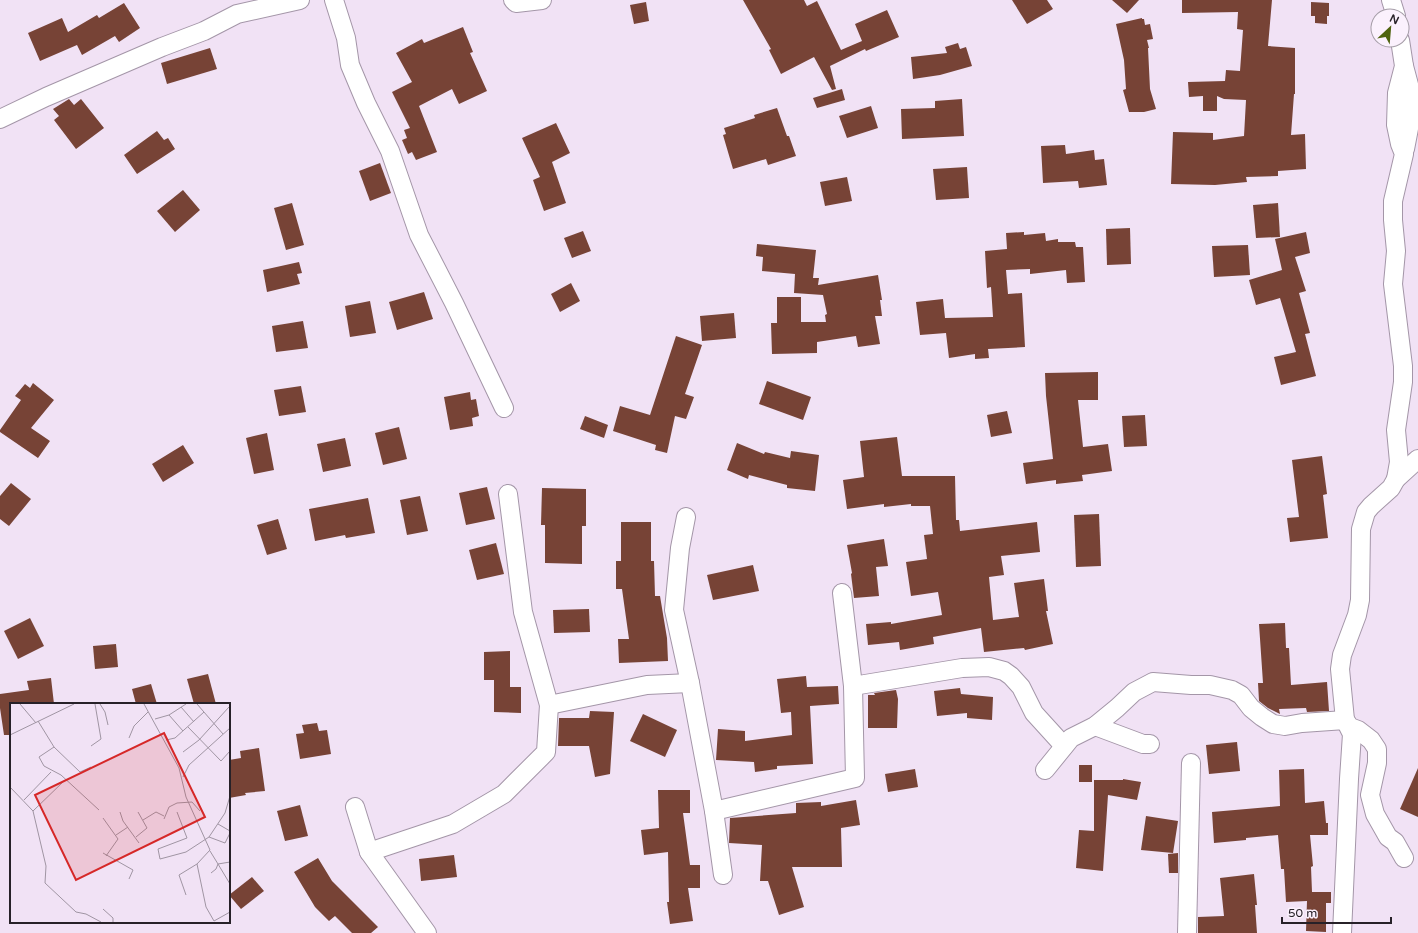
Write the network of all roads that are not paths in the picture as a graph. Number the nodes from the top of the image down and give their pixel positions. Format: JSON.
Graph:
{"nodes":[{"id":1,"x":300,"y":0,"type":"edge"},
{"id":2,"x":334,"y":0,"type":"edge"},
{"id":3,"x":513,"y":0,"type":"edge"},
{"id":4,"x":542,"y":0,"type":"edge"},
{"id":5,"x":1401,"y":48,"type":"edge"},
{"id":6,"x":1404,"y":66,"type":"junction"},
{"id":7,"x":1418,"y":78,"type":"edge"},
{"id":8,"x":0,"y":118,"type":"edge"},
{"id":9,"x":504,"y":408,"type":"dead end"},
{"id":10,"x":1418,"y":459,"type":"edge"},
{"id":11,"x":1396,"y":479,"type":"junction"},
{"id":12,"x":508,"y":494,"type":"dead end"},
{"id":13,"x":686,"y":517,"type":"dead end"},
{"id":14,"x":842,"y":593,"type":"dead end"},
{"id":15,"x":690,"y":684,"type":"junction"},
{"id":16,"x":853,"y":686,"type":"junction"},
{"id":17,"x":549,"y":704,"type":"junction"},
{"id":18,"x":1345,"y":720,"type":"junction"},
{"id":19,"x":1095,"y":726,"type":"junction"},
{"id":20,"x":1150,"y":744,"type":"dead end"},
{"id":21,"x":1064,"y":746,"type":"junction"},
{"id":22,"x":1191,"y":763,"type":"dead end"},
{"id":23,"x":1045,"y":770,"type":"dead end"},
{"id":24,"x":355,"y":807,"type":"dead end"},
{"id":25,"x":714,"y":811,"type":"junction"},
{"id":26,"x":369,"y":852,"type":"junction"},
{"id":27,"x":1404,"y":858,"type":"dead end"},
{"id":28,"x":723,"y":875,"type":"dead end"},
{"id":29,"x":427,"y":933,"type":"edge"},
{"id":30,"x":1187,"y":933,"type":"edge"},
{"id":31,"x":1342,"y":933,"type":"edge"}],
"edges":[{"from":1,"to":8,"type":"street"},
{"from":2,"to":9,"type":"street"},
{"from":3,"to":4,"type":"street"},
{"from":5,"to":6,"type":"street"},
{"from":6,"to":7,"type":"street"},
{"from":6,"to":11,"type":"street"},
{"from":10,"to":11,"type":"street"},
{"from":11,"to":18,"type":"street"},
{"from":12,"to":17,"type":"street"},
{"from":13,"to":15,"type":"street"},
{"from":14,"to":16,"type":"street"},
{"from":15,"to":17,"type":"street"},
{"from":15,"to":25,"type":"street"},
{"from":16,"to":21,"type":"street"},
{"from":16,"to":25,"type":"street"},
{"from":17,"to":26,"type":"street"},
{"from":18,"to":19,"type":"street"},
{"from":18,"to":27,"type":"street"},
{"from":18,"to":31,"type":"street"},
{"from":19,"to":20,"type":"street"},
{"from":19,"to":21,"type":"street"},
{"from":21,"to":23,"type":"street"},
{"from":22,"to":30,"type":"street"},
{"from":24,"to":26,"type":"street"},
{"from":25,"to":28,"type":"street"},
{"from":26,"to":29,"type":"street"}]}
